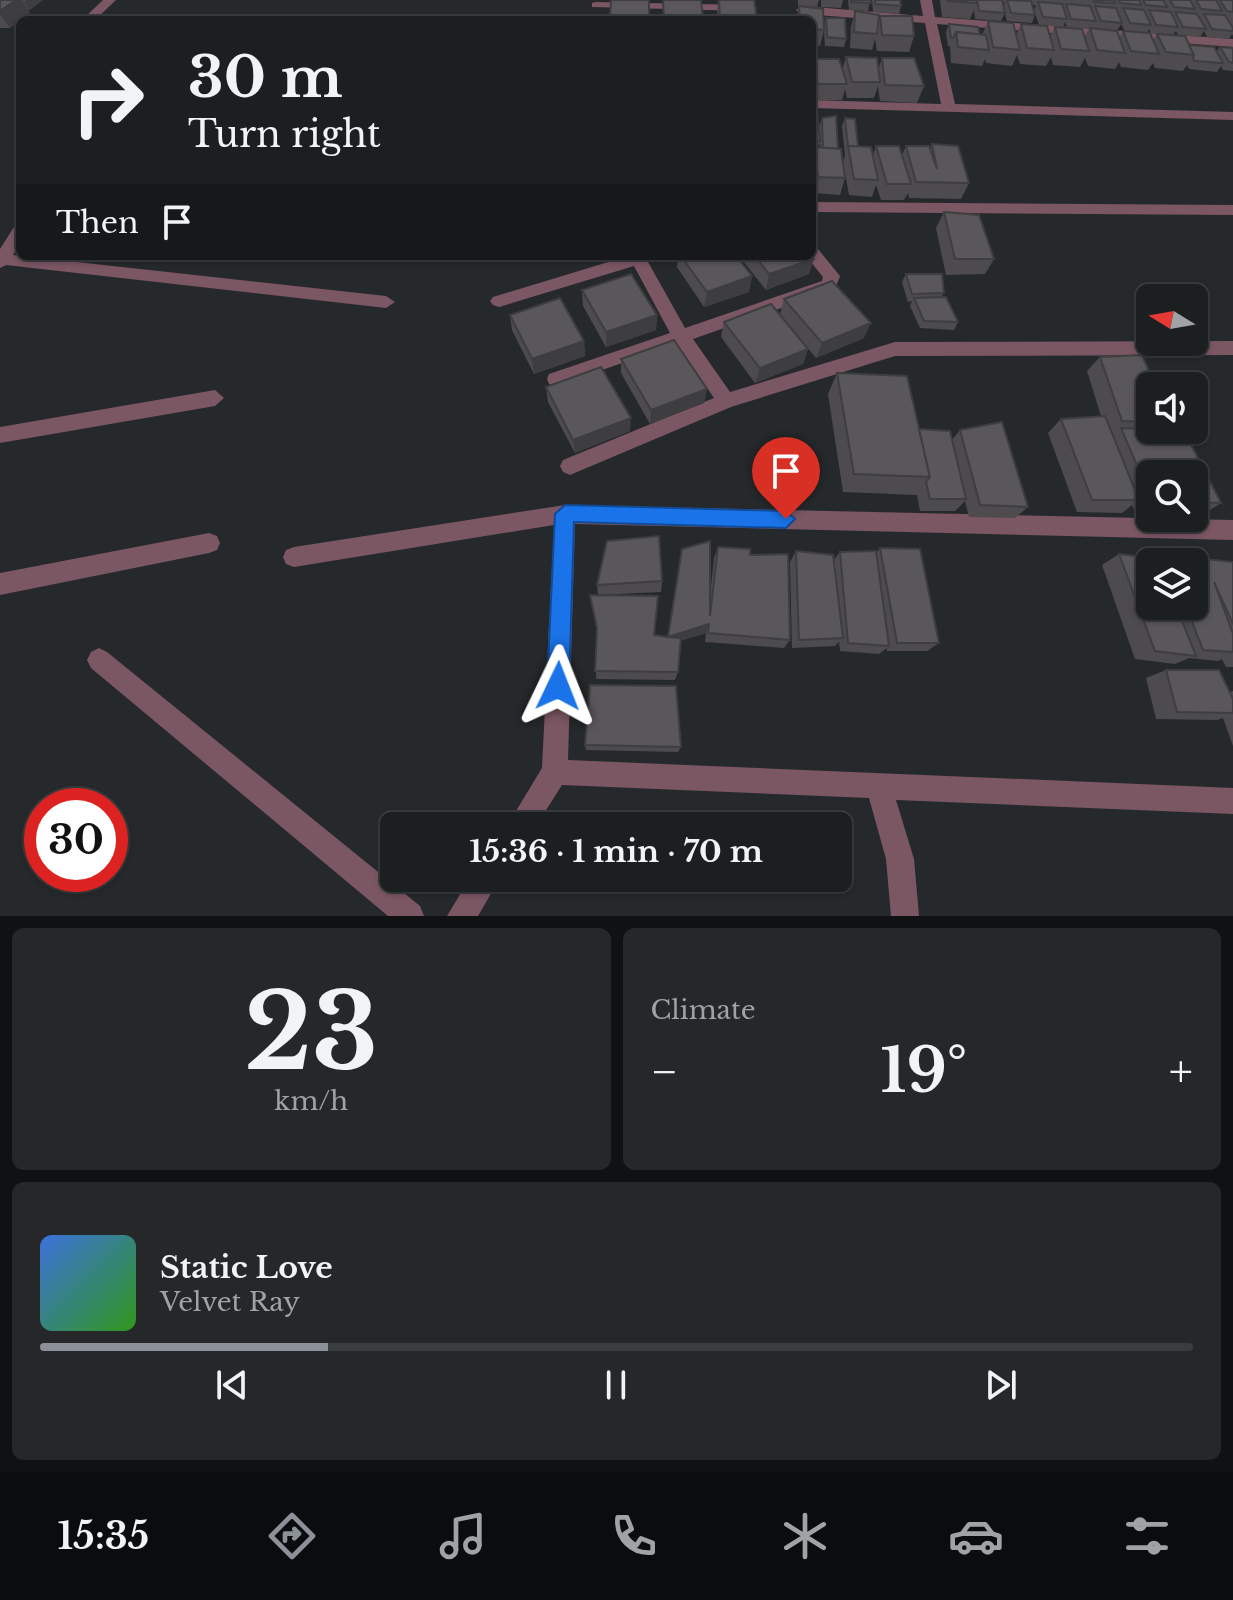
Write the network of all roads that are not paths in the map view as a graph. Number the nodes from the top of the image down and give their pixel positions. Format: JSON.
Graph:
{"nodes":[{"id":1,"x":110,"y":0,"type":"edge"},
{"id":2,"x":926,"y":0,"type":"edge"},
{"id":3,"x":596,"y":3,"type":"edge"},
{"id":4,"x":753,"y":8,"type":"edge"},
{"id":5,"x":802,"y":10,"type":"edge"},
{"id":6,"x":92,"y":16,"type":"edge"},
{"id":7,"x":929,"y":18,"type":"junction"},
{"id":8,"x":1233,"y":43,"type":"edge"},
{"id":9,"x":816,"y":104,"type":"edge"},
{"id":10,"x":949,"y":108,"type":"junction"},
{"id":11,"x":1233,"y":116,"type":"edge"},
{"id":12,"x":816,"y":207,"type":"edge"},
{"id":13,"x":1233,"y":210,"type":"edge"},
{"id":14,"x":16,"y":237,"type":"edge"},
{"id":15,"x":816,"y":258,"type":"edge"},
{"id":16,"x":631,"y":260,"type":"edge"},
{"id":17,"x":643,"y":260,"type":"edge"},
{"id":18,"x":1,"y":261,"type":"edge"},
{"id":19,"x":499,"y":301,"type":"dead end"},
{"id":20,"x":386,"y":302,"type":"dead end"},
{"id":21,"x":680,"y":334,"type":"junction"},
{"id":22,"x":1233,"y":348,"type":"edge"},
{"id":23,"x":556,"y":379,"type":"dead end"},
{"id":24,"x":215,"y":398,"type":"dead end"},
{"id":25,"x":726,"y":401,"type":"junction"},
{"id":26,"x":0,"y":435,"type":"edge"},
{"id":27,"x":570,"y":466,"type":"dead end"},
{"id":28,"x":565,"y":514,"type":"junction"},
{"id":29,"x":1233,"y":530,"type":"edge"},
{"id":30,"x":209,"y":543,"type":"dead end"},
{"id":31,"x":294,"y":557,"type":"dead end"},
{"id":32,"x":0,"y":584,"type":"edge"},
{"id":33,"x":99,"y":660,"type":"dead end"},
{"id":34,"x":555,"y":772,"type":"junction"},
{"id":35,"x":879,"y":786,"type":"junction"},
{"id":36,"x":1233,"y":801,"type":"edge"},
{"id":37,"x":529,"y":812,"type":"edge"},
{"id":38,"x":477,"y":892,"type":"edge"},
{"id":39,"x":410,"y":916,"type":"edge"},
{"id":40,"x":461,"y":916,"type":"edge"},
{"id":41,"x":905,"y":916,"type":"edge"}],
"edges":[{"from":1,"to":6,"type":"street"},
{"from":2,"to":7,"type":"street"},
{"from":3,"to":4,"type":"street"},
{"from":5,"to":7,"type":"street"},
{"from":7,"to":8,"type":"street"},
{"from":7,"to":10,"type":"street"},
{"from":9,"to":10,"type":"street"},
{"from":10,"to":11,"type":"street"},
{"from":12,"to":13,"type":"street"},
{"from":14,"to":18,"type":"street"},
{"from":15,"to":21,"type":"street"},
{"from":16,"to":19,"type":"street"},
{"from":17,"to":21,"type":"street"},
{"from":18,"to":20,"type":"street"},
{"from":21,"to":23,"type":"street"},
{"from":21,"to":25,"type":"street"},
{"from":22,"to":25,"type":"street"},
{"from":24,"to":26,"type":"street"},
{"from":25,"to":27,"type":"street"},
{"from":28,"to":29,"type":"street"},
{"from":28,"to":31,"type":"street"},
{"from":28,"to":34,"type":"street"},
{"from":30,"to":32,"type":"street"},
{"from":33,"to":39,"type":"street"},
{"from":34,"to":35,"type":"street"},
{"from":34,"to":37,"type":"street"},
{"from":35,"to":36,"type":"street"},
{"from":35,"to":41,"type":"street"},
{"from":38,"to":40,"type":"street"}]}
